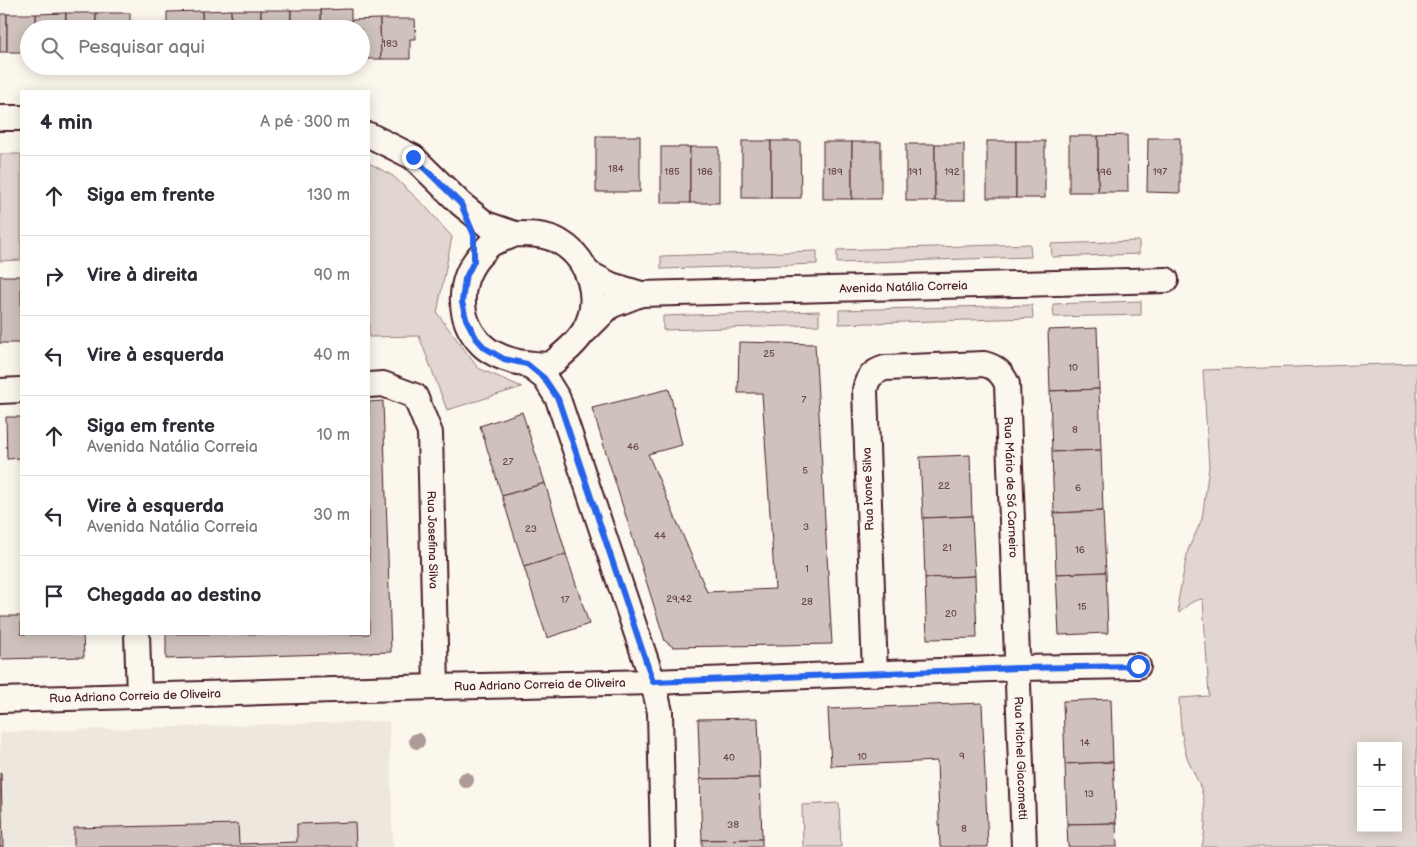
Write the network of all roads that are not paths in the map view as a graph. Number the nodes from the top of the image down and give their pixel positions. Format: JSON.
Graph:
{"nodes":[{"id":1,"x":0,"y":118,"type":"edge"},
{"id":2,"x":20,"y":118,"type":"edge"},
{"id":3,"x":370,"y":136,"type":"edge"},
{"id":4,"x":461,"y":204,"type":"junction"},
{"id":5,"x":516,"y":234,"type":"junction"},
{"id":6,"x":474,"y":261,"type":"junction"},
{"id":7,"x":588,"y":273,"type":"junction"},
{"id":8,"x":1166,"y":280,"type":"dead end"},
{"id":9,"x":641,"y":294,"type":"junction"},
{"id":10,"x":578,"y":339,"type":"junction"},
{"id":11,"x":527,"y":364,"type":"junction"},
{"id":12,"x":939,"y":366,"type":"joint"},
{"id":13,"x":370,"y":385,"type":"edge"},
{"id":14,"x":20,"y":390,"type":"edge"},
{"id":15,"x":0,"y":391,"type":"edge"},
{"id":16,"x":558,"y":399,"type":"junction"},
{"id":17,"x":137,"y":635,"type":"edge"},
{"id":18,"x":1138,"y":666,"type":"dead end"},
{"id":19,"x":1018,"y":668,"type":"junction"},
{"id":20,"x":875,"y":674,"type":"junction"},
{"id":21,"x":653,"y":682,"type":"junction"},
{"id":22,"x":436,"y":687,"type":"junction"},
{"id":23,"x":139,"y":696,"type":"junction"},
{"id":24,"x":0,"y":700,"type":"edge"},
{"id":25,"x":662,"y":847,"type":"edge"},
{"id":26,"x":1024,"y":847,"type":"edge"}],
"edges":[{"from":1,"to":2,"type":"street"},
{"from":3,"to":4,"type":"street"},
{"from":4,"to":5,"type":"street"},
{"from":4,"to":6,"type":"street"},
{"from":5,"to":6,"type":"street"},
{"from":5,"to":7,"type":"street"},
{"from":6,"to":11,"type":"street"},
{"from":7,"to":9,"type":"street","name":"Avenida Natália Correia"},
{"from":7,"to":10,"type":"street"},
{"from":8,"to":9,"type":"street","name":"Avenida Natália Correia"},
{"from":9,"to":10,"type":"street","name":"Avenida Natália Correia"},
{"from":10,"to":11,"type":"street"},
{"from":10,"to":16,"type":"street"},
{"from":11,"to":16,"type":"street"},
{"from":12,"to":19,"type":"street","name":"Rua Mário de Sá Carneiro"},
{"from":12,"to":20,"type":"street","name":"Rua Ivone Silva"},
{"from":13,"to":22,"type":"street","name":"Rua Josefina Silva"},
{"from":14,"to":15,"type":"street"},
{"from":16,"to":21,"type":"street"},
{"from":17,"to":23,"type":"street"},
{"from":18,"to":19,"type":"street","name":"Rua Adriano Correia de Oliveira"},
{"from":19,"to":20,"type":"street","name":"Rua Adriano Correia de Oliveira"},
{"from":19,"to":26,"type":"street","name":"Rua Michel Giacometti"},
{"from":20,"to":21,"type":"street","name":"Rua Adriano Correia de Oliveira"},
{"from":21,"to":22,"type":"street","name":"Rua Adriano Correia de Oliveira"},
{"from":21,"to":25,"type":"street"},
{"from":22,"to":23,"type":"street","name":"Rua Adriano Correia de Oliveira"},
{"from":23,"to":24,"type":"street","name":"Rua Adriano Correia de Oliveira"}]}
